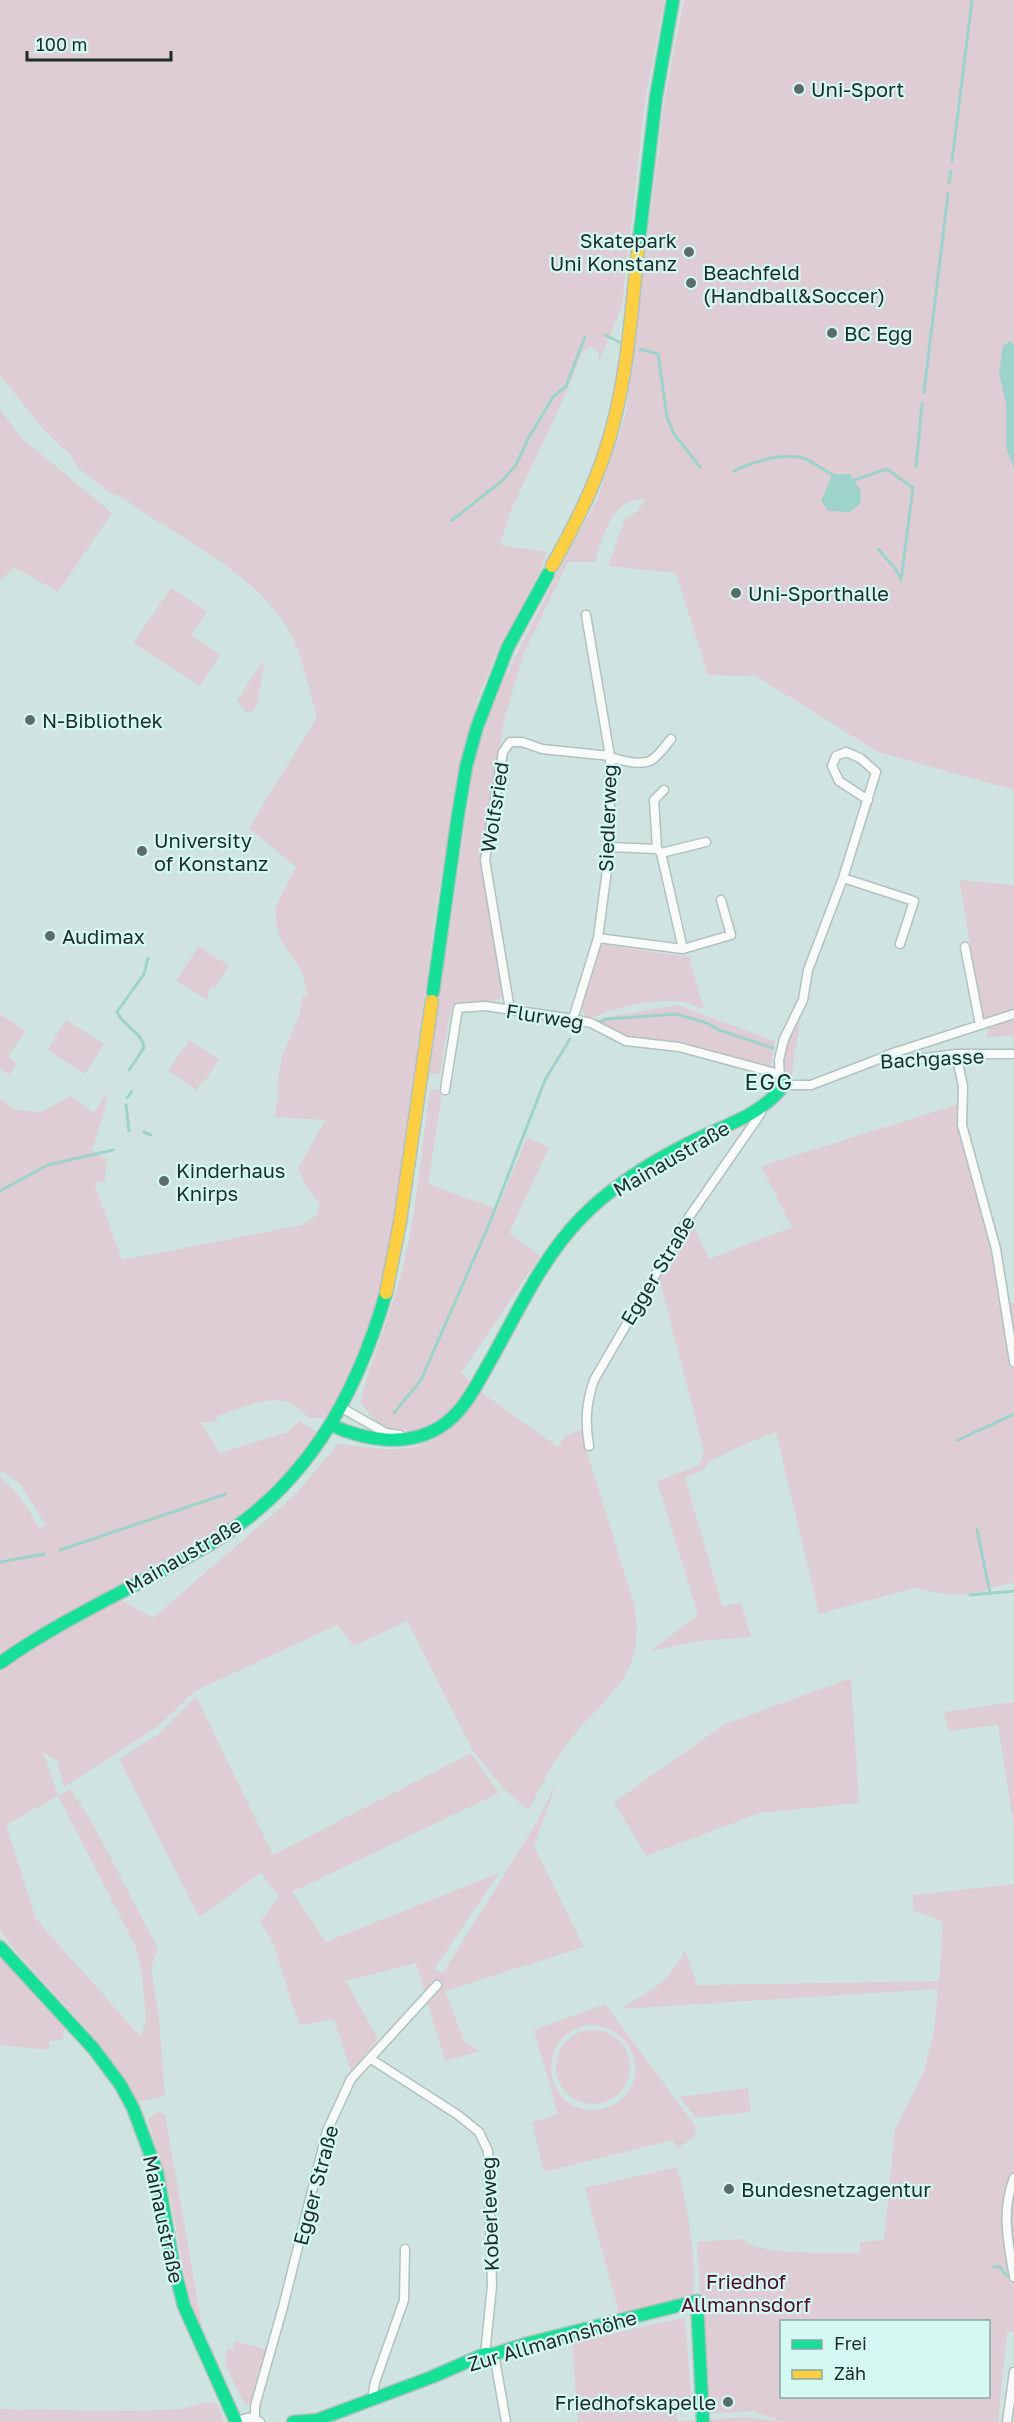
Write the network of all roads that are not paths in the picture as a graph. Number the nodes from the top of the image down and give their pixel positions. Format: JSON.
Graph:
{"nodes":[{"id":1,"x":673,"y":0,"type":"edge"},
{"id":2,"x":586,"y":615,"type":"dead end"},
{"id":3,"x":671,"y":739,"type":"dead end"},
{"id":4,"x":610,"y":756,"type":"junction"},
{"id":5,"x":664,"y":790,"type":"dead end"},
{"id":6,"x":868,"y":800,"type":"junction"},
{"id":7,"x":706,"y":842,"type":"dead end"},
{"id":8,"x":610,"y":847,"type":"junction"},
{"id":9,"x":659,"y":851,"type":"junction"},
{"id":10,"x":843,"y":878,"type":"junction"},
{"id":11,"x":722,"y":900,"type":"dead end"},
{"id":12,"x":598,"y":938,"type":"junction"},
{"id":13,"x":900,"y":944,"type":"dead end"},
{"id":14,"x":965,"y":947,"type":"dead end"},
{"id":15,"x":683,"y":949,"type":"junction"},
{"id":16,"x":510,"y":1010,"type":"junction"},
{"id":17,"x":1014,"y":1014,"type":"edge"},
{"id":18,"x":573,"y":1019,"type":"junction"},
{"id":19,"x":980,"y":1024,"type":"junction"},
{"id":20,"x":956,"y":1054,"type":"junction"},
{"id":21,"x":1014,"y":1054,"type":"edge"},
{"id":22,"x":884,"y":1057,"type":"junction"},
{"id":23,"x":782,"y":1080,"type":"junction"},
{"id":24,"x":445,"y":1090,"type":"dead end"},
{"id":25,"x":762,"y":1108,"type":"junction"},
{"id":26,"x":1014,"y":1362,"type":"edge"},
{"id":27,"x":342,"y":1408,"type":"junction"},
{"id":28,"x":331,"y":1425,"type":"junction"},
{"id":29,"x":412,"y":1437,"type":"junction"},
{"id":30,"x":589,"y":1446,"type":"dead end"},
{"id":31,"x":0,"y":1663,"type":"edge"},
{"id":32,"x":0,"y":1947,"type":"edge"},
{"id":33,"x":437,"y":1985,"type":"dead end"},
{"id":34,"x":371,"y":2059,"type":"junction"},
{"id":35,"x":1014,"y":2178,"type":"edge"},
{"id":36,"x":405,"y":2249,"type":"dead end"},
{"id":37,"x":1014,"y":2277,"type":"edge"},
{"id":38,"x":490,"y":2354,"type":"junction"},
{"id":39,"x":1014,"y":2372,"type":"edge"},
{"id":40,"x":375,"y":2398,"type":"junction"},
{"id":41,"x":257,"y":2420,"type":"edge"},
{"id":42,"x":236,"y":2422,"type":"edge"},
{"id":43,"x":293,"y":2422,"type":"edge"},
{"id":44,"x":506,"y":2422,"type":"edge"},
{"id":45,"x":703,"y":2422,"type":"edge"},
{"id":46,"x":1007,"y":2422,"type":"edge"}],
"edges":[{"from":1,"to":27,"type":"main road"},
{"from":2,"to":4,"type":"street","name":"Siedlerweg"},
{"from":3,"to":4,"type":"street"},
{"from":4,"to":8,"type":"street","name":"Siedlerweg"},
{"from":4,"to":16,"type":"street","name":"Wolfsried"},
{"from":5,"to":9,"type":"street"},
{"from":6,"to":6,"type":"street"},
{"from":6,"to":10,"type":"street"},
{"from":7,"to":9,"type":"street"},
{"from":8,"to":9,"type":"street"},
{"from":8,"to":12,"type":"street","name":"Siedlerweg"},
{"from":9,"to":15,"type":"street"},
{"from":10,"to":13,"type":"street"},
{"from":10,"to":23,"type":"street"},
{"from":11,"to":15,"type":"street"},
{"from":12,"to":15,"type":"street"},
{"from":12,"to":18,"type":"street","name":"Siedlerweg"},
{"from":14,"to":19,"type":"street"},
{"from":16,"to":18,"type":"street","name":"Flurweg"},
{"from":16,"to":24,"type":"street","name":"Flurweg"},
{"from":17,"to":19,"type":"street"},
{"from":18,"to":23,"type":"street","name":"Flurweg"},
{"from":19,"to":22,"type":"street"},
{"from":20,"to":21,"type":"street","name":"Bachgasse"},
{"from":20,"to":22,"type":"street","name":"Bachgasse"},
{"from":20,"to":26,"type":"street"},
{"from":22,"to":23,"type":"street","name":"Bachgasse"},
{"from":23,"to":25,"type":"main road","name":"Mainaustraße"},
{"from":25,"to":29,"type":"main road","name":"Mainaustraße"},
{"from":25,"to":30,"type":"street","name":"Egger Straße"},
{"from":27,"to":28,"type":"main road"},
{"from":27,"to":29,"type":"street"},
{"from":28,"to":29,"type":"main road","name":"Mainaustraße"},
{"from":28,"to":31,"type":"main road","name":"Mainaustraße"},
{"from":32,"to":42,"type":"main road","name":"Mainaustraße"},
{"from":33,"to":34,"type":"street","name":"Egger Straße"},
{"from":34,"to":38,"type":"street","name":"Koberleweg"},
{"from":34,"to":41,"type":"street","name":"Egger Straße"},
{"from":35,"to":37,"type":"street"},
{"from":36,"to":40,"type":"street"},
{"from":38,"to":40,"type":"main road","name":"Zur Allmannshöhe"},
{"from":38,"to":44,"type":"street","name":"Koberleweg"},
{"from":38,"to":45,"type":"main road","name":"Zur Allmannshöhe"},
{"from":39,"to":46,"type":"street"},
{"from":40,"to":43,"type":"main road","name":"Zur Allmannshöhe"},
{"from":41,"to":42,"type":"street"}]}
